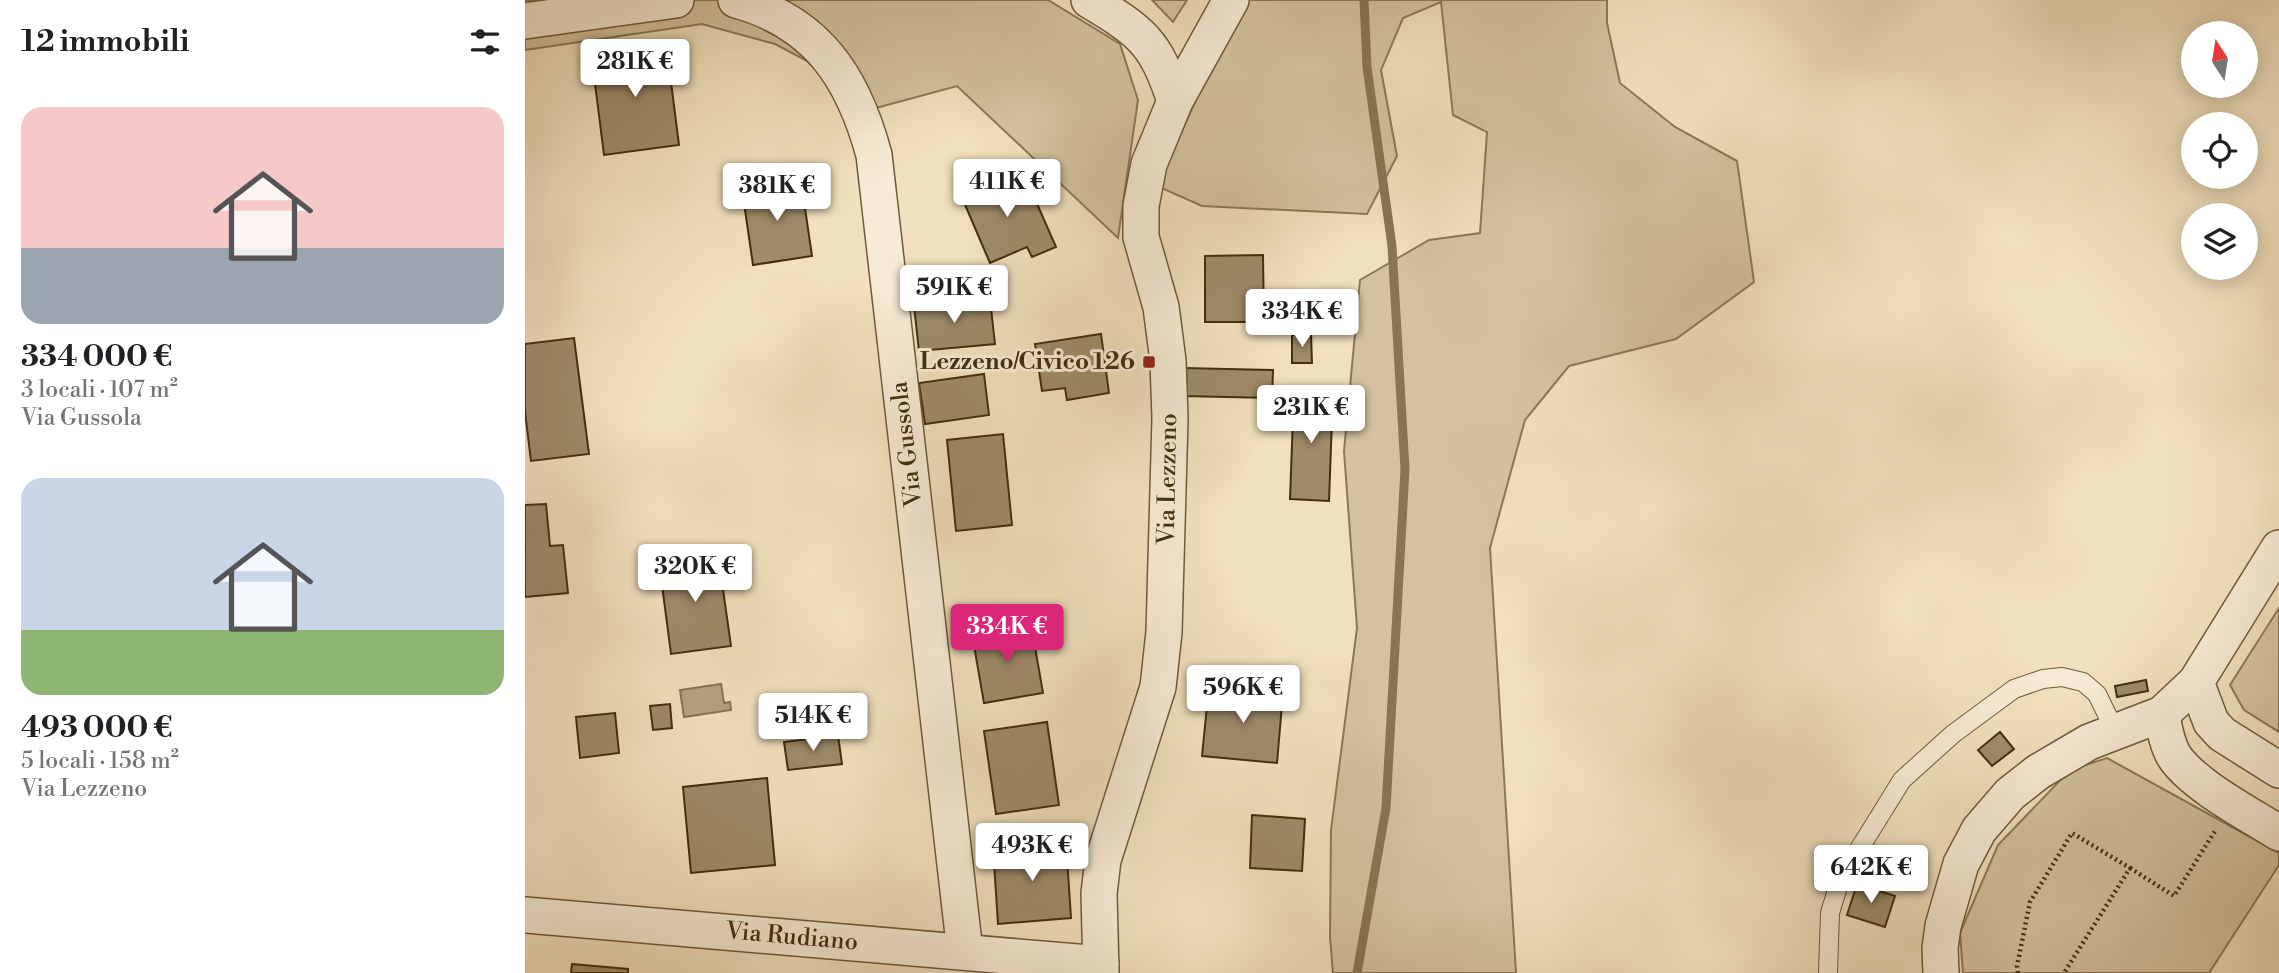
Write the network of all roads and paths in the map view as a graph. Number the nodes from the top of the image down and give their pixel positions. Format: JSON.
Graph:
{"nodes":[{"id":1,"x":676,"y":0,"type":"edge"},
{"id":2,"x":736,"y":0,"type":"edge"},
{"id":3,"x":1089,"y":0,"type":"edge"},
{"id":4,"x":1231,"y":0,"type":"edge"},
{"id":5,"x":525,"y":21,"type":"edge"},
{"id":6,"x":1175,"y":101,"type":"junction"},
{"id":7,"x":2279,"y":548,"type":"edge"},
{"id":8,"x":2196,"y":682,"type":"junction"},
{"id":9,"x":2162,"y":714,"type":"junction"},
{"id":10,"x":2116,"y":733,"type":"junction"},
{"id":11,"x":2279,"y":770,"type":"edge"},
{"id":12,"x":2218,"y":826,"type":"dead end"},
{"id":13,"x":2279,"y":833,"type":"edge"},
{"id":14,"x":2130,"y":868,"type":"junction"},
{"id":15,"x":525,"y":915,"type":"edge"},
{"id":16,"x":965,"y":952,"type":"junction"},
{"id":17,"x":1101,"y":968,"type":"edge"},
{"id":18,"x":1828,"y":973,"type":"edge"},
{"id":19,"x":1941,"y":973,"type":"edge"},
{"id":20,"x":2018,"y":973,"type":"edge"},
{"id":21,"x":2064,"y":973,"type":"edge"}],
"edges":[{"from":1,"to":5,"type":"street"},
{"from":2,"to":16,"type":"street","name":"Via Gussola"},
{"from":3,"to":6,"type":"street"},
{"from":4,"to":6,"type":"street","name":"Via Lezzeno"},
{"from":6,"to":17,"type":"street","name":"Via Lezzeno"},
{"from":7,"to":8,"type":"street"},
{"from":8,"to":9,"type":"street"},
{"from":8,"to":11,"type":"street"},
{"from":9,"to":10,"type":"street"},
{"from":9,"to":13,"type":"street"},
{"from":10,"to":18,"type":"lane"},
{"from":10,"to":19,"type":"street"},
{"from":12,"to":14,"type":"path"},
{"from":14,"to":20,"type":"path"},
{"from":14,"to":21,"type":"path"},
{"from":15,"to":16,"type":"street","name":"Via Rudiano"},
{"from":16,"to":17,"type":"street","name":"Via Rudiano"}]}
